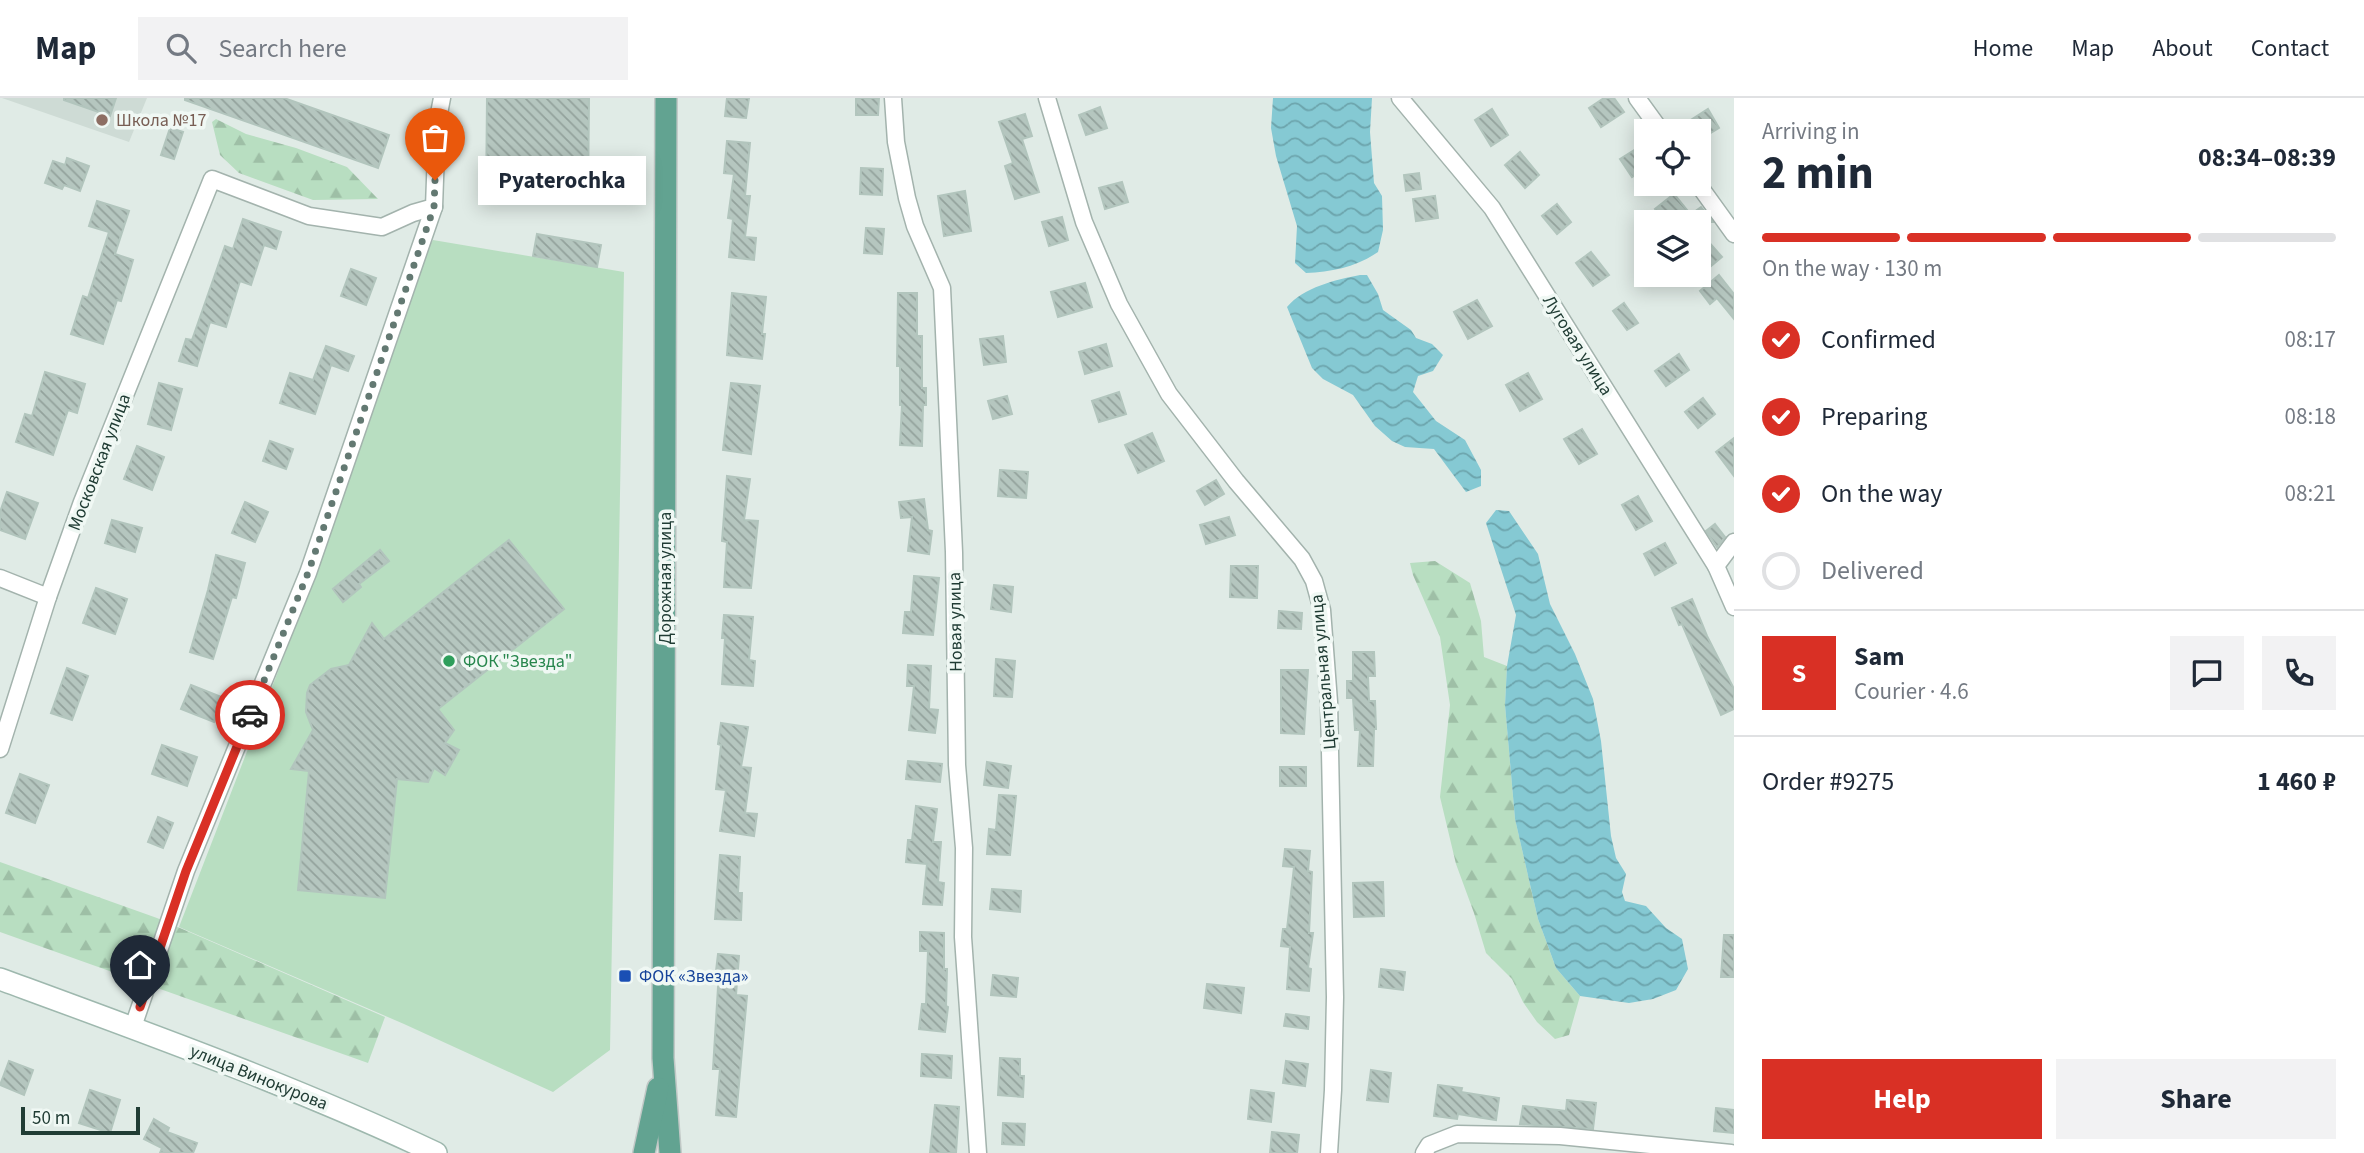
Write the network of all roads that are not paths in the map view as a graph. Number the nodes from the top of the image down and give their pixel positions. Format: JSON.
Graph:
{"nodes":[{"id":1,"x":442,"y":98,"type":"edge"},
{"id":2,"x":666,"y":98,"type":"edge"},
{"id":3,"x":893,"y":98,"type":"edge"},
{"id":4,"x":1046,"y":98,"type":"edge"},
{"id":5,"x":1400,"y":98,"type":"edge"},
{"id":6,"x":1637,"y":98,"type":"edge"},
{"id":7,"x":1652,"y":119,"type":"edge"},
{"id":8,"x":1707,"y":196,"type":"edge"},
{"id":9,"x":434,"y":207,"type":"junction"},
{"id":10,"x":1734,"y":234,"type":"edge"},
{"id":11,"x":1734,"y":542,"type":"edge"},
{"id":12,"x":1716,"y":566,"type":"junction"},
{"id":13,"x":0,"y":578,"type":"edge"},
{"id":14,"x":48,"y":597,"type":"junction"},
{"id":15,"x":1734,"y":607,"type":"edge"},
{"id":16,"x":0,"y":749,"type":"edge"},
{"id":17,"x":0,"y":979,"type":"edge"},
{"id":18,"x":133,"y":1027,"type":"junction"},
{"id":19,"x":663,"y":1058,"type":"junction"},
{"id":20,"x":1560,"y":1136,"type":"junction"},
{"id":21,"x":436,"y":1153,"type":"edge"},
{"id":22,"x":644,"y":1153,"type":"edge"},
{"id":23,"x":670,"y":1153,"type":"edge"},
{"id":24,"x":978,"y":1153,"type":"edge"},
{"id":25,"x":1329,"y":1153,"type":"edge"},
{"id":26,"x":1424,"y":1153,"type":"edge"},
{"id":27,"x":1557,"y":1153,"type":"edge"},
{"id":28,"x":1731,"y":1153,"type":"edge"}],
"edges":[{"from":1,"to":9,"type":"street"},
{"from":2,"to":19,"type":"main road","name":"Дорожная улица"},
{"from":3,"to":24,"type":"street","name":"Новая улица"},
{"from":4,"to":25,"type":"street","name":"Центральная улица"},
{"from":5,"to":12,"type":"street","name":"Луговая улица"},
{"from":6,"to":7,"type":"street"},
{"from":8,"to":10,"type":"street"},
{"from":9,"to":14,"type":"street","name":"Московская улица"},
{"from":9,"to":18,"type":"street"},
{"from":11,"to":12,"type":"street"},
{"from":12,"to":15,"type":"street","name":"Луговая улица"},
{"from":13,"to":14,"type":"street"},
{"from":14,"to":16,"type":"street","name":"Московская улица"},
{"from":17,"to":18,"type":"main road","name":"улица Винокурова"},
{"from":18,"to":21,"type":"main road","name":"улица Винокурова"},
{"from":19,"to":22,"type":"main road"},
{"from":19,"to":23,"type":"main road"},
{"from":20,"to":26,"type":"street"},
{"from":20,"to":27,"type":"street"},
{"from":20,"to":28,"type":"street"}]}
